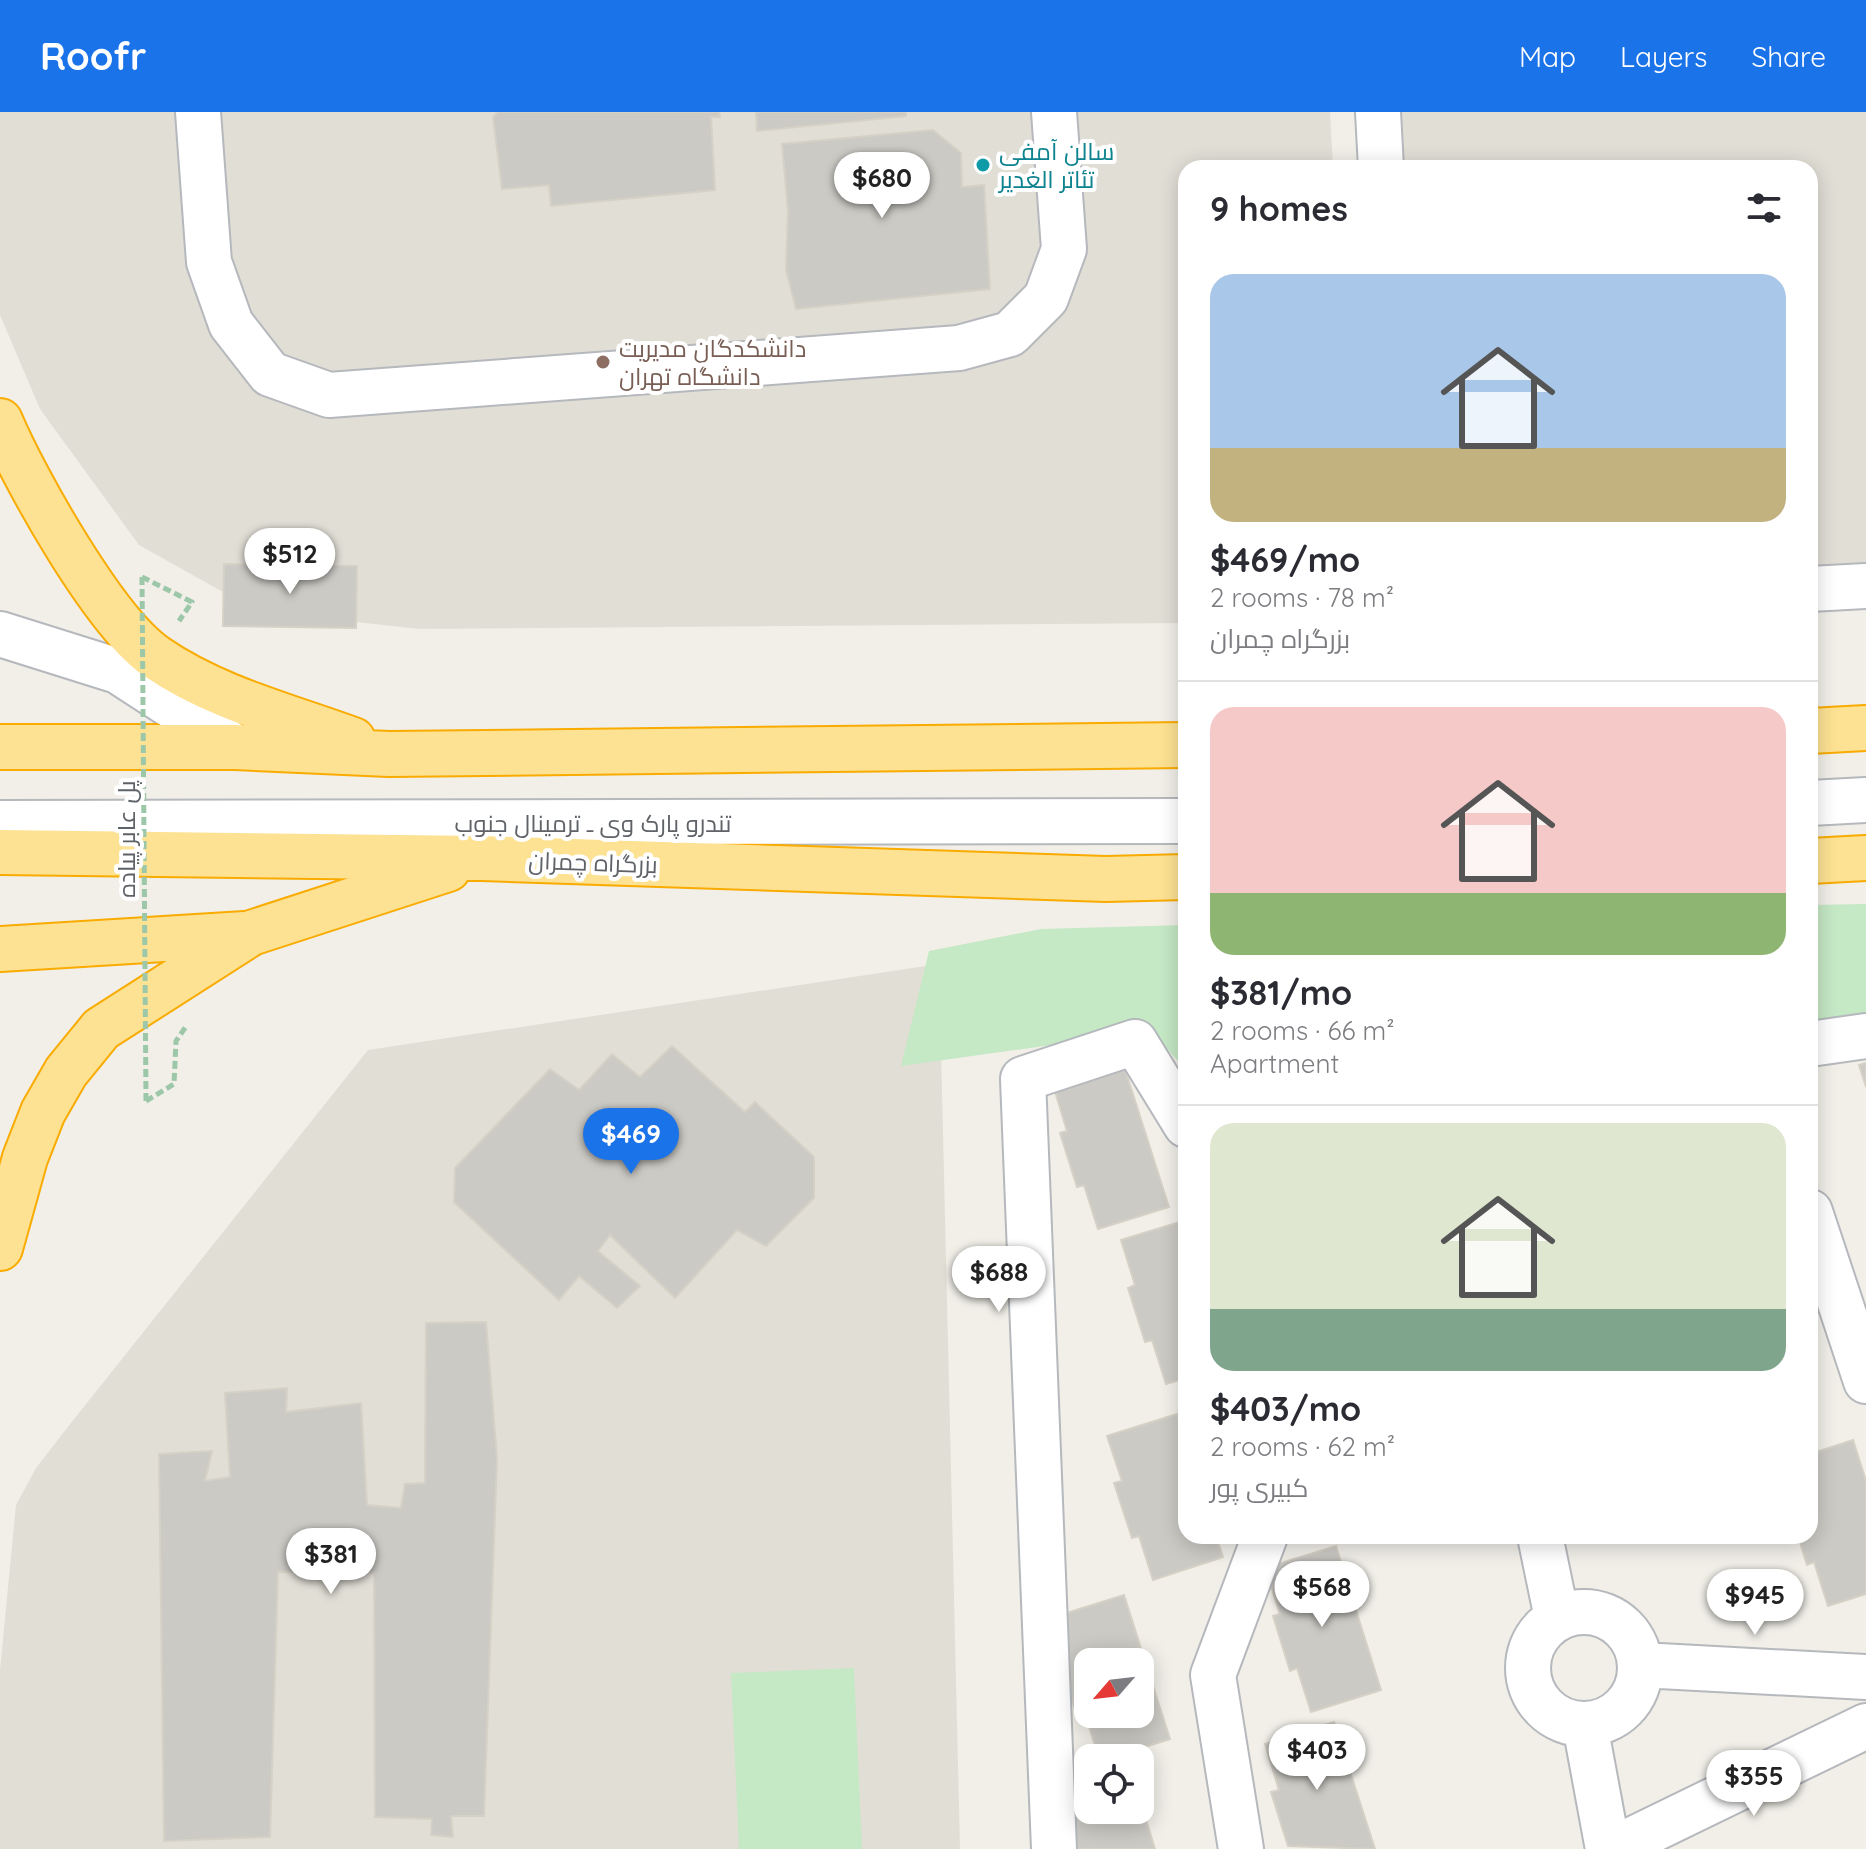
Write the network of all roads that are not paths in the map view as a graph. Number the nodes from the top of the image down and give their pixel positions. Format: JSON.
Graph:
{"nodes":[{"id":1,"x":198,"y":112,"type":"edge"},
{"id":2,"x":1054,"y":112,"type":"edge"},
{"id":3,"x":1378,"y":112,"type":"edge"},
{"id":4,"x":1381,"y":160,"type":"edge"},
{"id":5,"x":0,"y":421,"type":"edge"},
{"id":6,"x":1866,"y":586,"type":"edge"},
{"id":7,"x":1818,"y":589,"type":"edge"},
{"id":8,"x":0,"y":634,"type":"edge"},
{"id":9,"x":1866,"y":728,"type":"edge"},
{"id":10,"x":1818,"y":731,"type":"edge"},
{"id":11,"x":1178,"y":745,"type":"edge"},
{"id":12,"x":0,"y":747,"type":"edge"},
{"id":13,"x":235,"y":747,"type":"junction"},
{"id":14,"x":389,"y":754,"type":"junction"},
{"id":15,"x":1866,"y":800,"type":"edge"},
{"id":16,"x":1818,"y":803,"type":"edge"},
{"id":17,"x":1178,"y":821,"type":"edge"},
{"id":18,"x":0,"y":823,"type":"edge"},
{"id":19,"x":0,"y":852,"type":"edge"},
{"id":20,"x":482,"y":858,"type":"junction"},
{"id":21,"x":1866,"y":858,"type":"edge"},
{"id":22,"x":1818,"y":861,"type":"edge"},
{"id":23,"x":1178,"y":877,"type":"edge"},
{"id":24,"x":251,"y":933,"type":"junction"},
{"id":25,"x":0,"y":949,"type":"edge"},
{"id":26,"x":1866,"y":1036,"type":"edge"},
{"id":27,"x":1818,"y":1043,"type":"edge"},
{"id":28,"x":1178,"y":1112,"type":"edge"},
{"id":29,"x":4,"y":1228,"type":"edge"},
{"id":30,"x":1818,"y":1236,"type":"edge"},
{"id":31,"x":1866,"y":1381,"type":"edge"},
{"id":32,"x":1262,"y":1544,"type":"edge"},
{"id":33,"x":1542,"y":1544,"type":"edge"},
{"id":34,"x":1557,"y":1618,"type":"junction"},
{"id":35,"x":1641,"y":1665,"type":"junction"},
{"id":36,"x":1866,"y":1677,"type":"edge"},
{"id":37,"x":1585,"y":1725,"type":"junction"},
{"id":38,"x":1866,"y":1726,"type":"edge"},
{"id":39,"x":1054,"y":1849,"type":"edge"},
{"id":40,"x":1241,"y":1849,"type":"edge"},
{"id":41,"x":1611,"y":1849,"type":"edge"}],
"edges":[{"from":1,"to":2,"type":"street"},
{"from":3,"to":4,"type":"street"},
{"from":5,"to":14,"type":"highway"},
{"from":6,"to":7,"type":"street"},
{"from":8,"to":13,"type":"street"},
{"from":9,"to":10,"type":"highway"},
{"from":11,"to":14,"type":"highway"},
{"from":12,"to":13,"type":"highway"},
{"from":13,"to":14,"type":"highway"},
{"from":15,"to":16,"type":"street"},
{"from":17,"to":18,"type":"street","name":"تندرو پارک وی ـ ترمینال جنوب"},
{"from":19,"to":20,"type":"highway","name":"بزرگراه چمران"},
{"from":20,"to":23,"type":"highway","name":"بزرگراه چمران"},
{"from":20,"to":24,"type":"highway"},
{"from":21,"to":22,"type":"highway"},
{"from":24,"to":25,"type":"highway"},
{"from":24,"to":29,"type":"highway"},
{"from":26,"to":27,"type":"street"},
{"from":28,"to":39,"type":"street"},
{"from":30,"to":31,"type":"street"},
{"from":32,"to":40,"type":"street"},
{"from":33,"to":34,"type":"street"},
{"from":34,"to":35,"type":"street"},
{"from":34,"to":37,"type":"street"},
{"from":35,"to":36,"type":"street"},
{"from":35,"to":37,"type":"street"},
{"from":37,"to":41,"type":"street"},
{"from":38,"to":41,"type":"street"}]}
